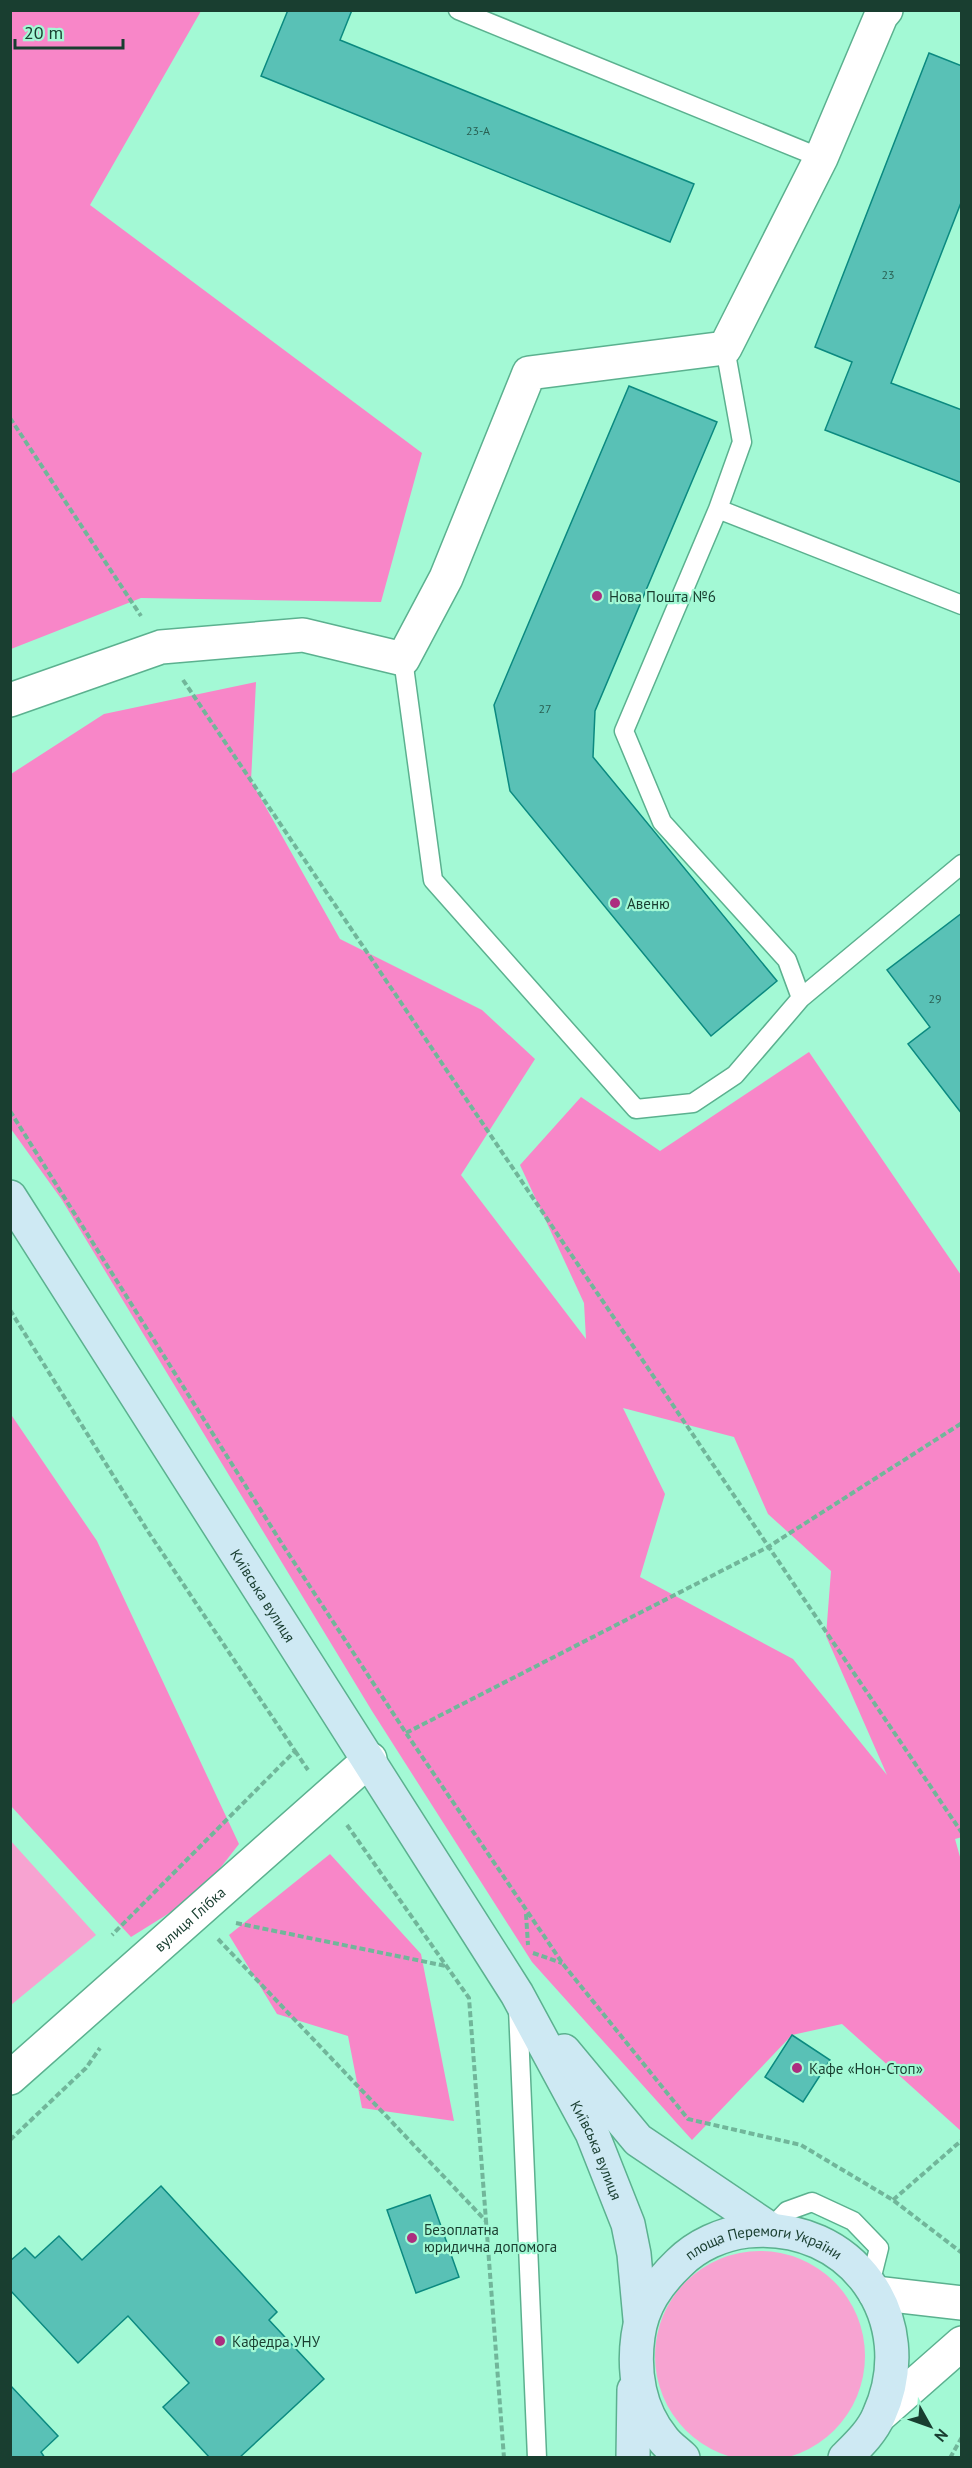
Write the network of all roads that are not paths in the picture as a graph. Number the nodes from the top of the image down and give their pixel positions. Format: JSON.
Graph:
{"nodes":[{"id":1,"x":458,"y":10,"type":"edge"},
{"id":2,"x":886,"y":10,"type":"edge"},
{"id":3,"x":821,"y":158,"type":"junction"},
{"id":4,"x":725,"y":348,"type":"junction"},
{"id":5,"x":718,"y":510,"type":"junction"},
{"id":6,"x":962,"y":605,"type":"edge"},
{"id":7,"x":403,"y":658,"type":"junction"},
{"id":8,"x":10,"y":700,"type":"edge"},
{"id":9,"x":962,"y":864,"type":"edge"},
{"id":10,"x":801,"y":998,"type":"junction"},
{"id":11,"x":10,"y":1197,"type":"edge"},
{"id":12,"x":370,"y":1759,"type":"junction"},
{"id":13,"x":517,"y":1994,"type":"junction"},
{"id":14,"x":10,"y":2078,"type":"edge"},
{"id":15,"x":770,"y":2229,"type":"junction"},
{"id":16,"x":872,"y":2288,"type":"junction"},
{"id":17,"x":962,"y":2303,"type":"edge"},
{"id":18,"x":640,"y":2319,"type":"junction"},
{"id":19,"x":962,"y":2343,"type":"edge"},
{"id":20,"x":634,"y":2361,"type":"junction"},
{"id":21,"x":863,"y":2442,"type":"edge"},
{"id":22,"x":537,"y":2457,"type":"edge"},
{"id":23,"x":633,"y":2457,"type":"edge"},
{"id":24,"x":683,"y":2457,"type":"edge"}],
"edges":[{"from":1,"to":3,"type":"lane"},
{"from":2,"to":3,"type":"street"},
{"from":3,"to":4,"type":"street"},
{"from":4,"to":5,"type":"lane"},
{"from":4,"to":7,"type":"street"},
{"from":5,"to":6,"type":"lane"},
{"from":5,"to":10,"type":"lane"},
{"from":7,"to":8,"type":"street"},
{"from":7,"to":10,"type":"lane"},
{"from":9,"to":10,"type":"lane"},
{"from":11,"to":12,"type":"main road","name":"Київська вулиця"},
{"from":12,"to":13,"type":"main road","name":"Київська вулиця"},
{"from":12,"to":14,"type":"street","name":"вулиця Глібка"},
{"from":13,"to":15,"type":"main road","name":"Київська вулиця"},
{"from":13,"to":18,"type":"main road","name":"Київська вулиця"},
{"from":13,"to":22,"type":"lane"},
{"from":15,"to":16,"type":"main road","name":"площа Перемоги України"},
{"from":15,"to":18,"type":"main road","name":"площа Перемоги України"},
{"from":16,"to":17,"type":"street"},
{"from":16,"to":21,"type":"main road","name":"площа Перемоги України"},
{"from":18,"to":20,"type":"main road","name":"площа Перемоги України"},
{"from":19,"to":21,"type":"street"},
{"from":20,"to":23,"type":"main road"},
{"from":20,"to":24,"type":"main road","name":"площа Перемоги України"}]}
